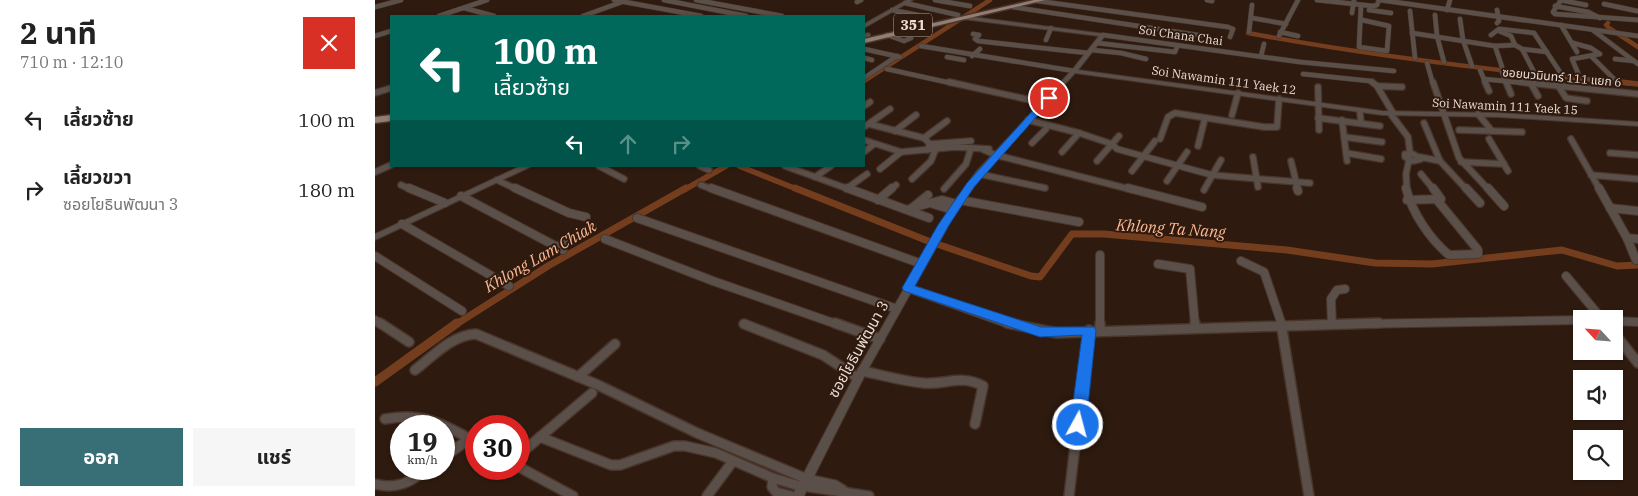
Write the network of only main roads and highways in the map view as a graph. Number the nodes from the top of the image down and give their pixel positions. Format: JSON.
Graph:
{"nodes":[{"id":1,"x":1025,"y":0,"type":"edge"},
{"id":2,"x":1040,"y":0,"type":"edge"},
{"id":3,"x":962,"y":17,"type":"junction"},
{"id":4,"x":865,"y":37,"type":"edge"},
{"id":5,"x":390,"y":111,"type":"edge"},
{"id":6,"x":375,"y":114,"type":"edge"},
{"id":7,"x":390,"y":118,"type":"edge"},
{"id":8,"x":375,"y":120,"type":"edge"}],
"edges":[{"from":1,"to":3,"type":"main road","number":"351"},
{"from":2,"to":3,"type":"main road","number":"351"},
{"from":3,"to":4,"type":"main road","number":"351"},
{"from":3,"to":4,"type":"main road","number":"351"},
{"from":5,"to":6,"type":"main road"},
{"from":7,"to":8,"type":"main road"}]}
